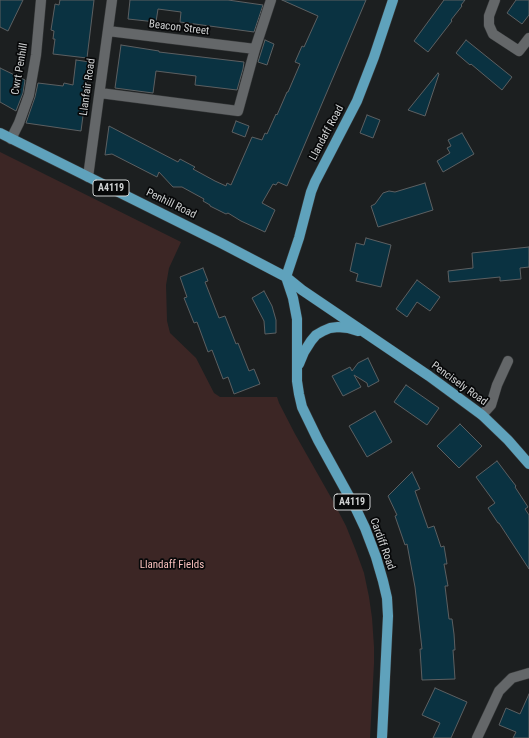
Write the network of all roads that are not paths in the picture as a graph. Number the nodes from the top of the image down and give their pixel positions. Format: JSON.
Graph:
{"nodes":[{"id":1,"x":41,"y":0,"type":"edge"},
{"id":2,"x":112,"y":0,"type":"edge"},
{"id":3,"x":271,"y":0,"type":"edge"},
{"id":4,"x":393,"y":0,"type":"edge"},
{"id":5,"x":495,"y":0,"type":"edge"},
{"id":6,"x":108,"y":31,"type":"junction"},
{"id":7,"x":528,"y":38,"type":"edge"},
{"id":8,"x":251,"y":48,"type":"junction"},
{"id":9,"x":100,"y":93,"type":"junction"},
{"id":10,"x":0,"y":133,"type":"edge"},
{"id":11,"x":11,"y":139,"type":"junction"},
{"id":12,"x":88,"y":177,"type":"junction"},
{"id":13,"x":286,"y":277,"type":"junction"},
{"id":14,"x":366,"y":334,"type":"junction"},
{"id":15,"x":508,"y":362,"type":"dead end"},
{"id":16,"x":297,"y":368,"type":"junction"},
{"id":17,"x":482,"y":415,"type":"junction"},
{"id":18,"x":529,"y":464,"type":"edge"},
{"id":19,"x":529,"y":673,"type":"edge"},
{"id":20,"x":382,"y":738,"type":"edge"},
{"id":21,"x":477,"y":738,"type":"edge"}],
"edges":[{"from":1,"to":11,"type":"street","name":"Cwrt Penhill"},
{"from":2,"to":6,"type":"street","name":"Llanfair Road"},
{"from":3,"to":8,"type":"street"},
{"from":4,"to":13,"type":"main road","name":"Llandaff Road"},
{"from":5,"to":7,"type":"street"},
{"from":6,"to":8,"type":"street","name":"Beacon Street"},
{"from":6,"to":9,"type":"street","name":"Llanfair Road"},
{"from":8,"to":9,"type":"street"},
{"from":9,"to":12,"type":"street","name":"Llanfair Road"},
{"from":10,"to":11,"type":"main road","name":"Penhill Road","number":"A4119"},
{"from":11,"to":12,"type":"main road","name":"Penhill Road","number":"A4119"},
{"from":12,"to":13,"type":"main road","name":"Penhill Road","number":"A4119"},
{"from":13,"to":14,"type":"main road","name":"Pencisely Road"},
{"from":13,"to":16,"type":"main road","name":"Cardiff Road","number":"A4119"},
{"from":14,"to":16,"type":"main road","name":"Pencisely Road"},
{"from":14,"to":17,"type":"main road","name":"Pencisely Road"},
{"from":15,"to":17,"type":"street"},
{"from":16,"to":20,"type":"main road","name":"Cardiff Road","number":"A4119"},
{"from":17,"to":18,"type":"main road","name":"Pencisely Road"},
{"from":19,"to":21,"type":"street"}]}
